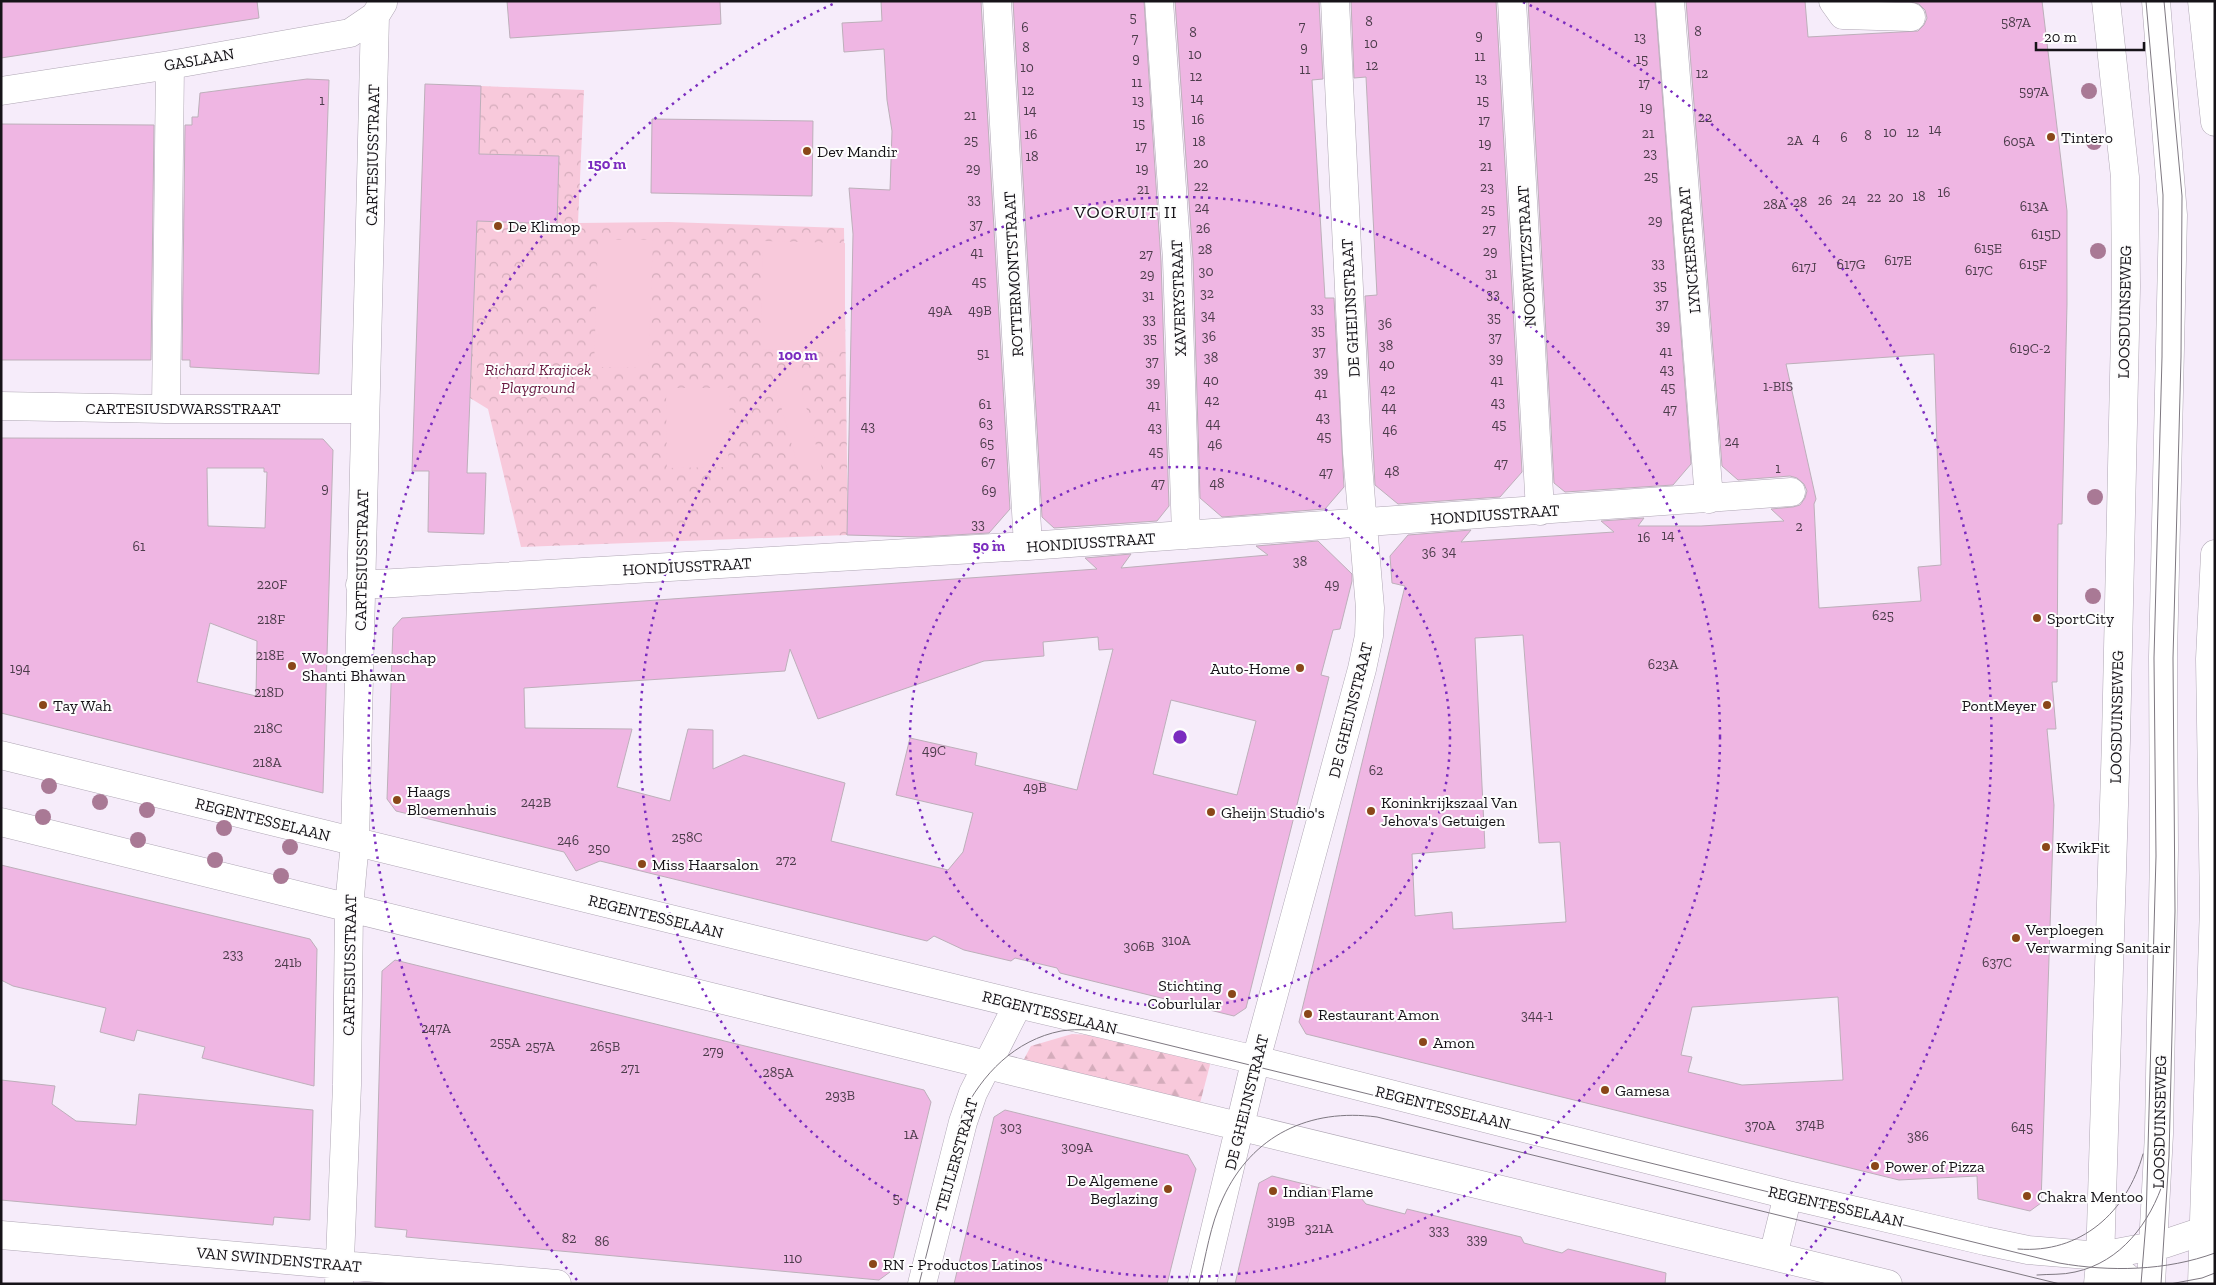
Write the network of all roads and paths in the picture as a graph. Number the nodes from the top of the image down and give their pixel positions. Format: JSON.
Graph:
{"nodes":[{"id":1,"x":997,"y":1,"type":"edge"},
{"id":2,"x":1159,"y":1,"type":"edge"},
{"id":3,"x":1335,"y":1,"type":"edge"},
{"id":4,"x":1512,"y":1,"type":"edge"},
{"id":5,"x":1670,"y":1,"type":"edge"},
{"id":6,"x":1833,"y":1,"type":"edge"},
{"id":7,"x":2106,"y":1,"type":"edge"},
{"id":8,"x":2156,"y":1,"type":"edge"},
{"id":9,"x":2202,"y":1,"type":"edge"},
{"id":10,"x":379,"y":8,"type":"edge"},
{"id":11,"x":1910,"y":17,"type":"dead end"},
{"id":12,"x":170,"y":64,"type":"junction"},
{"id":13,"x":1,"y":91,"type":"edge"},
{"id":14,"x":2215,"y":122,"type":"edge"},
{"id":15,"x":1,"y":406,"type":"edge"},
{"id":16,"x":166,"y":409,"type":"junction"},
{"id":17,"x":364,"y":409,"type":"junction"},
{"id":18,"x":1791,"y":492,"type":"dead end"},
{"id":19,"x":1709,"y":498,"type":"junction"},
{"id":20,"x":1540,"y":511,"type":"junction"},
{"id":21,"x":1362,"y":522,"type":"junction"},
{"id":22,"x":1186,"y":535,"type":"junction"},
{"id":23,"x":1028,"y":546,"type":"junction"},
{"id":24,"x":2215,"y":554,"type":"edge"},
{"id":25,"x":360,"y":585,"type":"junction"},
{"id":26,"x":1,"y":755,"type":"edge"},
{"id":27,"x":1,"y":822,"type":"edge"},
{"id":28,"x":355,"y":842,"type":"junction"},
{"id":29,"x":349,"y":908,"type":"junction"},
{"id":30,"x":1018,"y":1004,"type":"junction"},
{"id":31,"x":1256,"y":1060,"type":"junction"},
{"id":32,"x":987,"y":1065,"type":"junction"},
{"id":33,"x":1240,"y":1126,"type":"junction"},
{"id":34,"x":1788,"y":1195,"type":"junction"},
{"id":35,"x":2208,"y":1229,"type":"edge"},
{"id":36,"x":1,"y":1235,"type":"edge"},
{"id":37,"x":2154,"y":1244,"type":"junction"},
{"id":38,"x":1773,"y":1256,"type":"junction"},
{"id":39,"x":2100,"y":1256,"type":"junction"},
{"id":40,"x":2206,"y":1272,"type":"edge"},
{"id":41,"x":339,"y":1274,"type":"edge"},
{"id":42,"x":557,"y":1284,"type":"edge"},
{"id":43,"x":922,"y":1284,"type":"edge"},
{"id":44,"x":1202,"y":1284,"type":"edge"},
{"id":45,"x":1888,"y":1284,"type":"edge"},
{"id":46,"x":2098,"y":1284,"type":"edge"},
{"id":47,"x":2135,"y":1284,"type":"edge"},
{"id":48,"x":2151,"y":1284,"type":"edge"}],
"edges":[{"from":1,"to":23,"type":"street","name":"ROTTERMONTSTRAAT"},
{"from":2,"to":22,"type":"street","name":"XAVERYSTRAAT"},
{"from":3,"to":21,"type":"street","name":"DE GHEIJNSTRAAT"},
{"from":4,"to":20,"type":"street","name":"NOORWITZSTRAAT"},
{"from":5,"to":19,"type":"street","name":"LYNCKERSTRAAT"},
{"from":6,"to":11,"type":"street"},
{"from":7,"to":39,"type":"street","name":"LOOSDUINSEWEG"},
{"from":8,"to":37,"type":"street","name":"LOOSDUINSEWEG"},
{"from":9,"to":14,"type":"street"},
{"from":10,"to":12,"type":"street","name":"GASLAAN"},
{"from":10,"to":17,"type":"street","name":"CARTESIUSSTRAAT"},
{"from":12,"to":13,"type":"street","name":"GASLAAN"},
{"from":12,"to":16,"type":"street"},
{"from":15,"to":16,"type":"street","name":"CARTESIUSDWARSSTRAAT"},
{"from":16,"to":17,"type":"street","name":"CARTESIUSDWARSSTRAAT"},
{"from":17,"to":25,"type":"street","name":"CARTESIUSSTRAAT"},
{"from":18,"to":19,"type":"street","name":"HONDIUSSTRAAT"},
{"from":19,"to":20,"type":"street","name":"HONDIUSSTRAAT"},
{"from":20,"to":21,"type":"street","name":"HONDIUSSTRAAT"},
{"from":21,"to":22,"type":"street","name":"HONDIUSSTRAAT"},
{"from":21,"to":31,"type":"street","name":"DE GHEIJNSTRAAT"},
{"from":22,"to":23,"type":"street","name":"HONDIUSSTRAAT"},
{"from":23,"to":25,"type":"street","name":"HONDIUSSTRAAT"},
{"from":24,"to":35,"type":"street"},
{"from":25,"to":28,"type":"street","name":"CARTESIUSSTRAAT"},
{"from":26,"to":28,"type":"street","name":"REGENTESSELAAN"},
{"from":27,"to":29,"type":"street"},
{"from":28,"to":29,"type":"street","name":"CARTESIUSSTRAAT"},
{"from":28,"to":30,"type":"street","name":"REGENTESSELAAN"},
{"from":29,"to":32,"type":"street"},
{"from":29,"to":41,"type":"street","name":"CARTESIUSSTRAAT"},
{"from":30,"to":31,"type":"street","name":"REGENTESSELAAN"},
{"from":30,"to":32,"type":"street","name":"TEIJLERSTRAAT"},
{"from":31,"to":33,"type":"street","name":"DE GHEIJNSTRAAT"},
{"from":31,"to":34,"type":"street","name":"REGENTESSELAAN"},
{"from":32,"to":33,"type":"street"},
{"from":32,"to":43,"type":"street","name":"TEIJLERSTRAAT"},
{"from":33,"to":38,"type":"street"},
{"from":33,"to":44,"type":"street","name":"DE GHEIJNSTRAAT"},
{"from":34,"to":38,"type":"street"},
{"from":34,"to":39,"type":"street","name":"REGENTESSELAAN"},
{"from":35,"to":37,"type":"street","name":"REGENTESSELAAN"},
{"from":35,"to":40,"type":"street"},
{"from":36,"to":41,"type":"street","name":"VAN SWINDENSTRAAT"},
{"from":37,"to":39,"type":"street","name":"REGENTESSELAAN"},
{"from":37,"to":48,"type":"street","name":"LOOSDUINSEWEG"},
{"from":38,"to":45,"type":"street"},
{"from":39,"to":46,"type":"street","name":"LOOSDUINSEWEG"},
{"from":39,"to":47,"type":"street"},
{"from":41,"to":42,"type":"street","name":"VAN SWINDENSTRAAT"}]}
